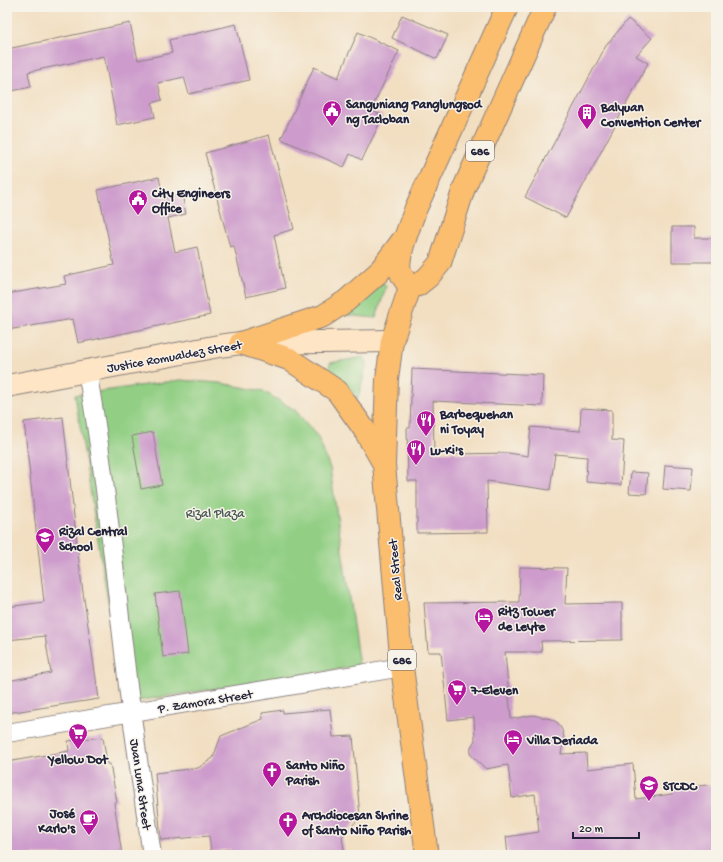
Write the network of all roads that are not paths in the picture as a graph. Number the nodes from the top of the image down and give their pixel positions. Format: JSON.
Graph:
{"nodes":[{"id":1,"x":507,"y":7,"type":"edge"},
{"id":2,"x":545,"y":7,"type":"edge"},
{"id":3,"x":458,"y":115,"type":"junction"},
{"id":4,"x":489,"y":129,"type":"junction"},
{"id":5,"x":406,"y":236,"type":"junction"},
{"id":6,"x":410,"y":287,"type":"junction"},
{"id":7,"x":392,"y":341,"type":"junction"},
{"id":8,"x":241,"y":343,"type":"junction"},
{"id":9,"x":87,"y":371,"type":"junction"},
{"id":10,"x":7,"y":386,"type":"edge"},
{"id":11,"x":384,"y":464,"type":"junction"},
{"id":12,"x":402,"y":668,"type":"junction"},
{"id":13,"x":131,"y":712,"type":"junction"},
{"id":14,"x":7,"y":733,"type":"edge"},
{"id":15,"x":152,"y":855,"type":"edge"},
{"id":16,"x":428,"y":855,"type":"edge"}],
"edges":[{"from":1,"to":3,"type":"main road","number":"686"},
{"from":2,"to":4,"type":"main road","number":"686"},
{"from":3,"to":4,"type":"main road"},
{"from":3,"to":5,"type":"main road","number":"686"},
{"from":4,"to":6,"type":"main road","number":"686"},
{"from":5,"to":6,"type":"main road","number":"686"},
{"from":5,"to":8,"type":"main road"},
{"from":6,"to":7,"type":"main road","name":"Real Street","number":"686"},
{"from":7,"to":8,"type":"main road","name":"Justice Romualdez Street"},
{"from":7,"to":11,"type":"main road","name":"Real Street","number":"686"},
{"from":8,"to":9,"type":"main road","name":"Justice Romualdez Street"},
{"from":8,"to":11,"type":"main road"},
{"from":9,"to":10,"type":"main road","name":"Justice Romualdez Street"},
{"from":9,"to":13,"type":"street","name":"Juan Luna Street"},
{"from":11,"to":12,"type":"main road","name":"Real Street","number":"686"},
{"from":12,"to":13,"type":"street","name":"P. Zamora Street"},
{"from":12,"to":16,"type":"main road","name":"Real Street","number":"686"},
{"from":13,"to":14,"type":"street","name":"P. Zamora Street"},
{"from":13,"to":15,"type":"street","name":"Juan Luna Street"}]}
